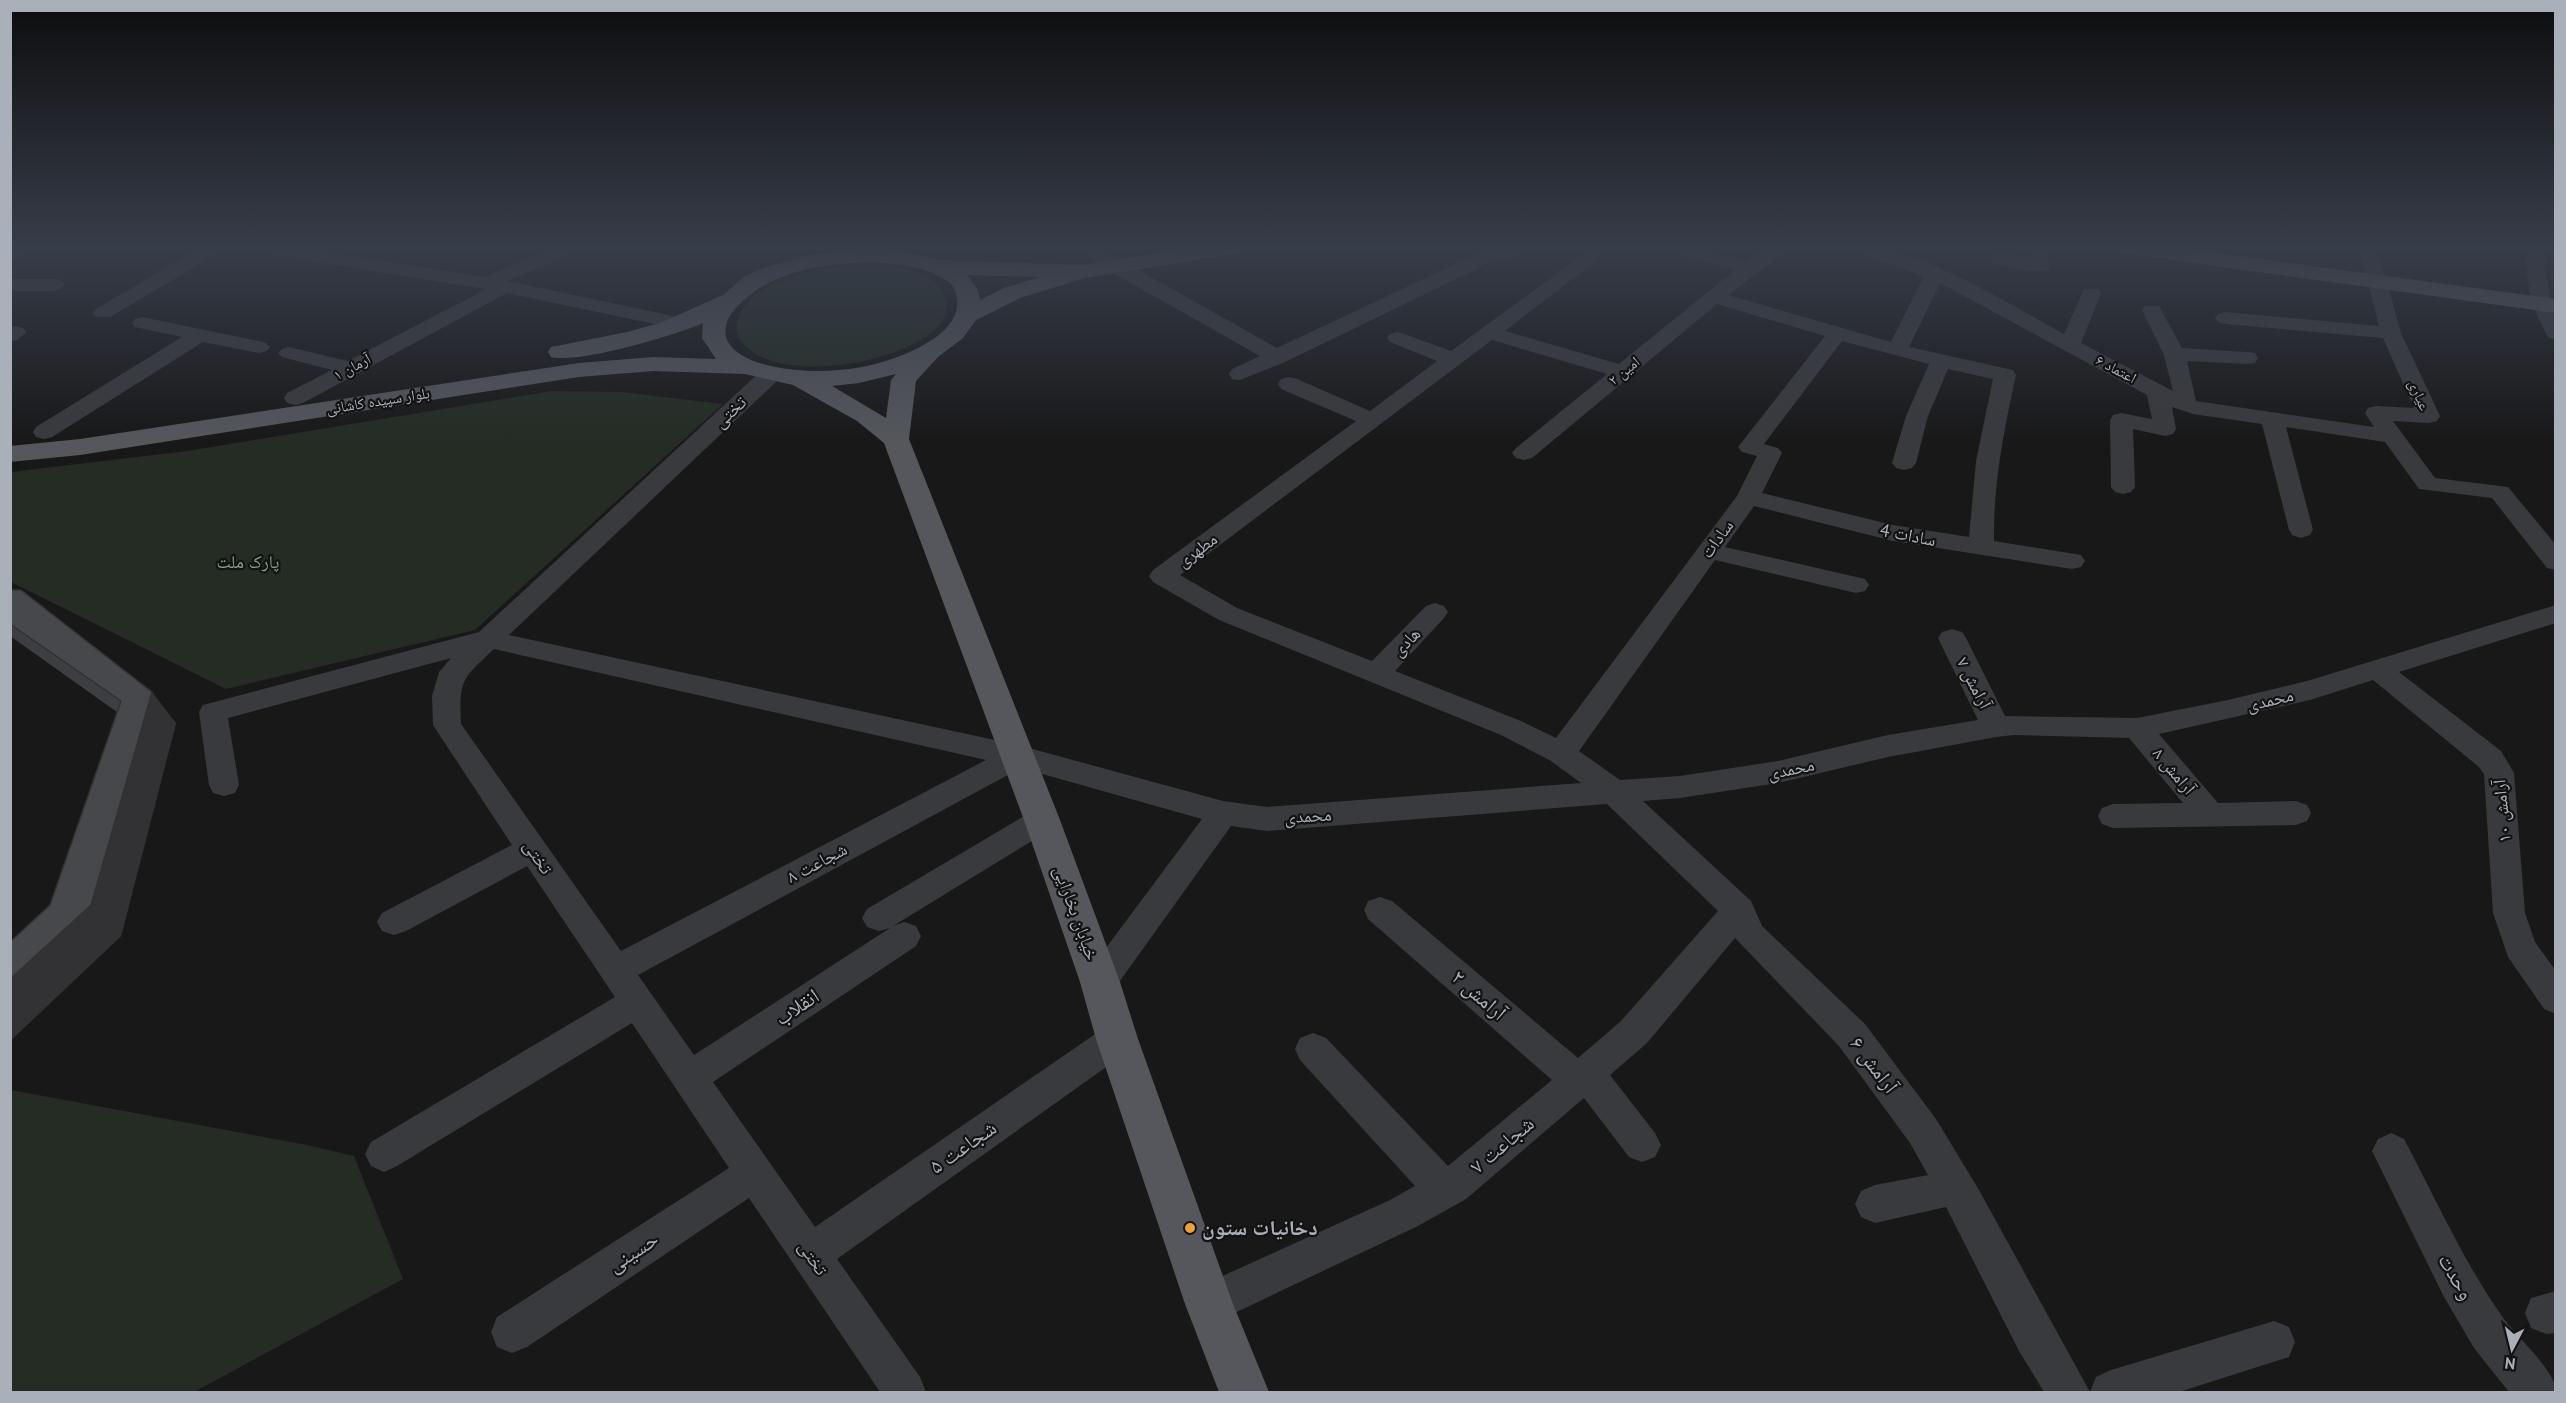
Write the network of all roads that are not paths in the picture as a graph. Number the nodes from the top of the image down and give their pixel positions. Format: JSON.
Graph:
{"nodes":[{"id":1,"x":449,"y":311,"type":"edge"},
{"id":2,"x":623,"y":311,"type":"edge"},
{"id":3,"x":707,"y":311,"type":"edge"},
{"id":4,"x":721,"y":311,"type":"edge"},
{"id":5,"x":968,"y":311,"type":"edge"},
{"id":6,"x":975,"y":311,"type":"edge"},
{"id":7,"x":1196,"y":311,"type":"edge"},
{"id":8,"x":1369,"y":311,"type":"edge"},
{"id":9,"x":1519,"y":311,"type":"edge"},
{"id":10,"x":1696,"y":311,"type":"edge"},
{"id":11,"x":1763,"y":311,"type":"edge"},
{"id":12,"x":1916,"y":311,"type":"edge"},
{"id":13,"x":2007,"y":311,"type":"edge"},
{"id":14,"x":2084,"y":311,"type":"edge"},
{"id":15,"x":2153,"y":311,"type":"edge"},
{"id":16,"x":2385,"y":311,"type":"edge"},
{"id":17,"x":2550,"y":311,"type":"edge"},
{"id":18,"x":968,"y":315,"type":"junction"},
{"id":19,"x":2224,"y":318,"type":"dead end"},
{"id":20,"x":142,"y":323,"type":"dead end"},
{"id":21,"x":683,"y":324,"type":"junction"},
{"id":22,"x":1490,"y":333,"type":"junction"},
{"id":23,"x":1837,"y":333,"type":"junction"},
{"id":24,"x":2391,"y":333,"type":"junction"},
{"id":25,"x":2556,"y":334,"type":"edge"},
{"id":26,"x":200,"y":335,"type":"junction"},
{"id":27,"x":1397,"y":338,"type":"dead end"},
{"id":28,"x":633,"y":339,"type":"junction"},
{"id":29,"x":2070,"y":345,"type":"junction"},
{"id":30,"x":259,"y":347,"type":"dead end"},
{"id":31,"x":1897,"y":351,"type":"junction"},
{"id":32,"x":289,"y":353,"type":"dead end"},
{"id":33,"x":928,"y":353,"type":"junction"},
{"id":34,"x":2174,"y":354,"type":"junction"},
{"id":35,"x":1277,"y":357,"type":"junction"},
{"id":36,"x":2247,"y":358,"type":"dead end"},
{"id":37,"x":1454,"y":360,"type":"junction"},
{"id":38,"x":1941,"y":362,"type":"junction"},
{"id":39,"x":653,"y":364,"type":"junction"},
{"id":40,"x":746,"y":367,"type":"junction"},
{"id":41,"x":350,"y":368,"type":"junction"},
{"id":42,"x":1622,"y":372,"type":"junction"},
{"id":43,"x":1240,"y":374,"type":"dead end"},
{"id":44,"x":771,"y":375,"type":"junction"},
{"id":45,"x":801,"y":378,"type":"junction"},
{"id":46,"x":1289,"y":384,"type":"dead end"},
{"id":47,"x":2157,"y":391,"type":"junction"},
{"id":48,"x":295,"y":398,"type":"junction"},
{"id":49,"x":2185,"y":404,"type":"junction"},
{"id":50,"x":2272,"y":418,"type":"junction"},
{"id":51,"x":1372,"y":420,"type":"junction"},
{"id":52,"x":44,"y":432,"type":"junction"},
{"id":53,"x":10,"y":436,"type":"edge"},
{"id":54,"x":2392,"y":436,"type":"junction"},
{"id":55,"x":896,"y":438,"type":"junction"},
{"id":56,"x":1524,"y":453,"type":"dead end"},
{"id":57,"x":10,"y":454,"type":"edge"},
{"id":58,"x":1904,"y":463,"type":"dead end"},
{"id":59,"x":2124,"y":487,"type":"dead end"},
{"id":60,"x":1748,"y":497,"type":"junction"},
{"id":61,"x":2301,"y":530,"type":"dead end"},
{"id":62,"x":1982,"y":547,"type":"junction"},
{"id":63,"x":1708,"y":550,"type":"junction"},
{"id":64,"x":2072,"y":561,"type":"dead end"},
{"id":65,"x":2556,"y":562,"type":"edge"},
{"id":66,"x":1856,"y":585,"type":"dead end"},
{"id":67,"x":1435,"y":612,"type":"dead end"},
{"id":68,"x":2556,"y":614,"type":"edge"},
{"id":69,"x":1952,"y":638,"type":"dead end"},
{"id":70,"x":488,"y":639,"type":"junction"},
{"id":71,"x":2376,"y":668,"type":"junction"},
{"id":72,"x":1377,"y":673,"type":"junction"},
{"id":73,"x":1996,"y":727,"type":"junction"},
{"id":74,"x":2138,"y":728,"type":"junction"},
{"id":75,"x":1561,"y":753,"type":"junction"},
{"id":76,"x":1018,"y":756,"type":"junction"},
{"id":77,"x":224,"y":785,"type":"dead end"},
{"id":78,"x":1613,"y":791,"type":"junction"},
{"id":79,"x":1223,"y":813,"type":"junction"},
{"id":80,"x":2296,"y":813,"type":"dead end"},
{"id":81,"x":2210,"y":814,"type":"junction"},
{"id":82,"x":2113,"y":816,"type":"dead end"},
{"id":83,"x":1042,"y":820,"type":"junction"},
{"id":84,"x":532,"y":849,"type":"junction"},
{"id":85,"x":1380,"y":910,"type":"dead end"},
{"id":86,"x":1739,"y":910,"type":"junction"},
{"id":87,"x":394,"y":922,"type":"dead end"},
{"id":88,"x":615,"y":971,"type":"junction"},
{"id":89,"x":1100,"y":982,"type":"junction"},
{"id":90,"x":2556,"y":999,"type":"edge"},
{"id":91,"x":637,"y":1002,"type":"junction"},
{"id":92,"x":1117,"y":1039,"type":"junction"},
{"id":93,"x":1313,"y":1049,"type":"dead end"},
{"id":94,"x":1582,"y":1076,"type":"junction"},
{"id":95,"x":690,"y":1078,"type":"junction"},
{"id":96,"x":1642,"y":1145,"type":"dead end"},
{"id":97,"x":2391,"y":1151,"type":"dead end"},
{"id":98,"x":384,"y":1154,"type":"dead end"},
{"id":99,"x":754,"y":1173,"type":"junction"},
{"id":100,"x":1956,"y":1187,"type":"junction"},
{"id":101,"x":1445,"y":1190,"type":"junction"},
{"id":102,"x":1875,"y":1204,"type":"dead end"},
{"id":103,"x":810,"y":1254,"type":"junction"},
{"id":104,"x":1209,"y":1304,"type":"junction"},
{"id":105,"x":512,"y":1332,"type":"dead end"},
{"id":106,"x":2274,"y":1342,"type":"dead end"},
{"id":107,"x":905,"y":1392,"type":"edge"},
{"id":108,"x":1244,"y":1392,"type":"edge"},
{"id":109,"x":2068,"y":1392,"type":"edge"},
{"id":110,"x":2111,"y":1392,"type":"edge"},
{"id":111,"x":2536,"y":1392,"type":"edge"}],
"edges":[{"from":1,"to":41,"type":"street","name":"آرمان ۱"},
{"from":2,"to":21,"type":"street"},
{"from":3,"to":21,"type":"main road","name":"بلوار سپیده کاشانی"},
{"from":4,"to":40,"type":"main road"},
{"from":5,"to":18,"type":"main road"},
{"from":6,"to":18,"type":"main road"},
{"from":7,"to":35,"type":"street"},
{"from":8,"to":35,"type":"street"},
{"from":9,"to":22,"type":"street","name":"مطهری"},
{"from":10,"to":42,"type":"street","name":"امین ۲"},
{"from":11,"to":23,"type":"street"},
{"from":12,"to":31,"type":"street"},
{"from":13,"to":29,"type":"street","name":"اعتماد ۶"},
{"from":14,"to":29,"type":"street"},
{"from":15,"to":34,"type":"street"},
{"from":16,"to":24,"type":"street"},
{"from":17,"to":25,"type":"street"},
{"from":18,"to":33,"type":"main road"},
{"from":19,"to":24,"type":"street"},
{"from":20,"to":26,"type":"street"},
{"from":21,"to":28,"type":"main road","name":"بلوار سپیده کاشانی"},
{"from":22,"to":37,"type":"street","name":"مطهری"},
{"from":22,"to":42,"type":"street"},
{"from":23,"to":31,"type":"street"},
{"from":23,"to":60,"type":"street","name":"سادات"},
{"from":24,"to":54,"type":"street","name":"عیاری"},
{"from":26,"to":30,"type":"street"},
{"from":26,"to":52,"type":"street"},
{"from":27,"to":37,"type":"street"},
{"from":28,"to":39,"type":"main road"},
{"from":28,"to":48,"type":"main road","name":"بلوار سپیده کاشانی"},
{"from":29,"to":47,"type":"street","name":"اعتماد ۶"},
{"from":31,"to":38,"type":"street"},
{"from":32,"to":41,"type":"street"},
{"from":33,"to":45,"type":"main road"},
{"from":33,"to":55,"type":"main road","name":"خیابان بخارایی"},
{"from":34,"to":36,"type":"street"},
{"from":34,"to":49,"type":"street"},
{"from":35,"to":43,"type":"street"},
{"from":37,"to":51,"type":"street","name":"مطهری"},
{"from":38,"to":58,"type":"street"},
{"from":38,"to":62,"type":"street"},
{"from":39,"to":40,"type":"main road","name":"بلوار سپیده کاشانی"},
{"from":39,"to":57,"type":"main road","name":"بلوار سپیده کاشانی"},
{"from":40,"to":44,"type":"main road"},
{"from":41,"to":48,"type":"street","name":"آرمان ۱"},
{"from":42,"to":56,"type":"street","name":"امین ۲"},
{"from":44,"to":45,"type":"main road"},
{"from":44,"to":70,"type":"street","name":"تختی"},
{"from":45,"to":55,"type":"main road"},
{"from":46,"to":51,"type":"street"},
{"from":47,"to":49,"type":"street","name":"اعتماد ۶"},
{"from":47,"to":59,"type":"street"},
{"from":48,"to":52,"type":"main road","name":"بلوار سپیده کاشانی"},
{"from":49,"to":50,"type":"street","name":"اعتماد ۶"},
{"from":50,"to":54,"type":"street","name":"اعتماد ۶"},
{"from":50,"to":61,"type":"street"},
{"from":51,"to":72,"type":"street","name":"مطهری"},
{"from":52,"to":53,"type":"main road","name":"بلوار سپیده کاشانی"},
{"from":54,"to":65,"type":"street"},
{"from":55,"to":76,"type":"main road","name":"خیابان بخارایی"},
{"from":60,"to":62,"type":"street","name":"سادات 4"},
{"from":60,"to":63,"type":"street","name":"سادات"},
{"from":62,"to":64,"type":"street","name":"سادات 4"},
{"from":63,"to":66,"type":"street"},
{"from":63,"to":75,"type":"street","name":"سادات"},
{"from":67,"to":72,"type":"street","name":"هادی"},
{"from":68,"to":71,"type":"street","name":"محمدی"},
{"from":69,"to":73,"type":"street","name":"آرامش ۷"},
{"from":70,"to":76,"type":"street","name":"محمدی"},
{"from":70,"to":77,"type":"street"},
{"from":70,"to":84,"type":"street","name":"تختی"},
{"from":71,"to":74,"type":"street","name":"محمدی"},
{"from":71,"to":90,"type":"street","name":"آرامش ۱۰"},
{"from":72,"to":75,"type":"street","name":"مطهری"},
{"from":73,"to":74,"type":"street","name":"محمدی"},
{"from":73,"to":78,"type":"street","name":"محمدی"},
{"from":74,"to":81,"type":"street","name":"آرامش ۸"},
{"from":75,"to":78,"type":"street","name":"مطهری"},
{"from":76,"to":79,"type":"street","name":"محمدی"},
{"from":76,"to":83,"type":"main road","name":"خیابان بخارایی"},
{"from":76,"to":88,"type":"street","name":"شجاعت ۸"},
{"from":78,"to":79,"type":"street","name":"محمدی"},
{"from":78,"to":86,"type":"street","name":"آرامش ۶"},
{"from":79,"to":89,"type":"street"},
{"from":80,"to":81,"type":"street"},
{"from":81,"to":82,"type":"street"},
{"from":83,"to":89,"type":"main road","name":"خیابان بخارایی"},
{"from":83,"to":95,"type":"street","name":"انقلاب"},
{"from":84,"to":87,"type":"street"},
{"from":84,"to":88,"type":"street","name":"تختی"},
{"from":85,"to":94,"type":"street","name":"آرامش ۲"},
{"from":86,"to":94,"type":"street","name":"شجاعت ۷"},
{"from":86,"to":100,"type":"street","name":"آرامش ۶"},
{"from":88,"to":91,"type":"street","name":"تختی"},
{"from":89,"to":92,"type":"main road","name":"خیابان بخارایی"},
{"from":91,"to":95,"type":"street","name":"تختی"},
{"from":91,"to":98,"type":"street"},
{"from":92,"to":103,"type":"street","name":"شجاعت ۵"},
{"from":92,"to":104,"type":"main road","name":"خیابان بخارایی"},
{"from":93,"to":101,"type":"street"},
{"from":94,"to":96,"type":"street","name":"آرامش ۲"},
{"from":94,"to":101,"type":"street","name":"شجاعت ۷"},
{"from":95,"to":99,"type":"street","name":"تختی"},
{"from":97,"to":111,"type":"street","name":"وحدت"},
{"from":99,"to":103,"type":"street","name":"تختی"},
{"from":99,"to":105,"type":"street","name":"حسینی"},
{"from":100,"to":102,"type":"street"},
{"from":100,"to":109,"type":"street","name":"آرامش ۶"},
{"from":101,"to":104,"type":"street","name":"شجاعت ۷"},
{"from":103,"to":107,"type":"street","name":"تختی"},
{"from":104,"to":108,"type":"main road","name":"خیابان بخارایی"},
{"from":106,"to":110,"type":"street"}]}
